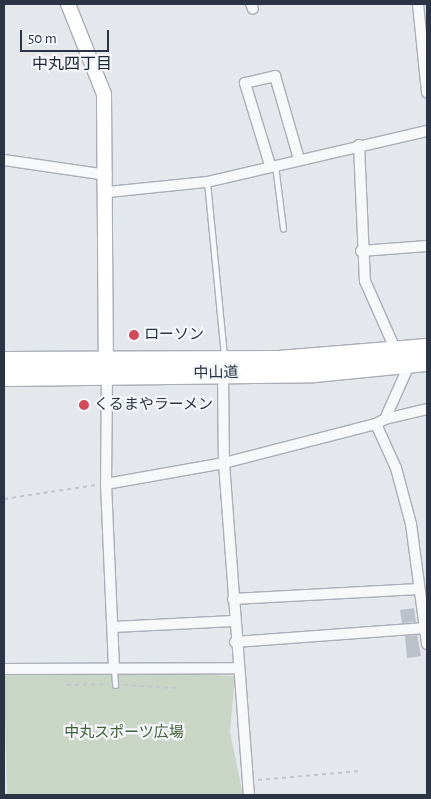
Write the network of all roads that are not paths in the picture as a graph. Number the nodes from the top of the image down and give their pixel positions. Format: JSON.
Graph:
{"nodes":[{"id":1,"x":68,"y":4,"type":"edge"},
{"id":2,"x":418,"y":4,"type":"edge"},
{"id":3,"x":427,"y":93,"type":"edge"},
{"id":4,"x":427,"y":132,"type":"edge"},
{"id":5,"x":359,"y":145,"type":"junction"},
{"id":6,"x":299,"y":159,"type":"junction"},
{"id":7,"x":4,"y":160,"type":"edge"},
{"id":8,"x":272,"y":165,"type":"junction"},
{"id":9,"x":107,"y":174,"type":"junction"},
{"id":10,"x":207,"y":182,"type":"junction"},
{"id":11,"x":108,"y":192,"type":"junction"},
{"id":12,"x":283,"y":228,"type":"dead end"},
{"id":13,"x":427,"y":246,"type":"edge"},
{"id":14,"x":361,"y":251,"type":"junction"},
{"id":15,"x":427,"y":348,"type":"edge"},
{"id":16,"x":396,"y":351,"type":"junction"},
{"id":17,"x":4,"y":360,"type":"edge"},
{"id":18,"x":419,"y":362,"type":"edge"},
{"id":19,"x":224,"y":366,"type":"junction"},
{"id":20,"x":106,"y":368,"type":"junction"},
{"id":21,"x":4,"y":376,"type":"edge"},
{"id":22,"x":427,"y":409,"type":"edge"},
{"id":23,"x":380,"y":422,"type":"junction"},
{"id":24,"x":224,"y":463,"type":"junction"},
{"id":25,"x":106,"y":484,"type":"junction"},
{"id":26,"x":420,"y":589,"type":"junction"},
{"id":27,"x":233,"y":599,"type":"junction"},
{"id":28,"x":234,"y":621,"type":"junction"},
{"id":29,"x":113,"y":627,"type":"junction"},
{"id":30,"x":425,"y":628,"type":"junction"},
{"id":31,"x":235,"y":642,"type":"junction"},
{"id":32,"x":427,"y":644,"type":"edge"},
{"id":33,"x":237,"y":668,"type":"junction"},
{"id":34,"x":4,"y":669,"type":"edge"},
{"id":35,"x":114,"y":669,"type":"junction"},
{"id":36,"x":115,"y":684,"type":"dead end"},
{"id":37,"x":249,"y":795,"type":"edge"}],
"edges":[{"from":1,"to":9,"type":"street"},
{"from":2,"to":3,"type":"street"},
{"from":4,"to":5,"type":"street"},
{"from":5,"to":6,"type":"street"},
{"from":5,"to":14,"type":"street"},
{"from":6,"to":8,"type":"street"},
{"from":6,"to":8,"type":"street"},
{"from":7,"to":9,"type":"street"},
{"from":8,"to":10,"type":"street"},
{"from":8,"to":12,"type":"lane"},
{"from":9,"to":11,"type":"street"},
{"from":10,"to":11,"type":"street"},
{"from":10,"to":19,"type":"lane"},
{"from":11,"to":20,"type":"street"},
{"from":13,"to":14,"type":"street"},
{"from":14,"to":16,"type":"street"},
{"from":15,"to":16,"type":"highway","name":"中山道"},
{"from":16,"to":19,"type":"highway","name":"中山道"},
{"from":17,"to":20,"type":"highway","name":"中山道"},
{"from":18,"to":19,"type":"highway","name":"中山道"},
{"from":18,"to":23,"type":"street"},
{"from":19,"to":20,"type":"highway","name":"中山道"},
{"from":19,"to":24,"type":"street"},
{"from":20,"to":21,"type":"highway","name":"中山道"},
{"from":20,"to":25,"type":"street"},
{"from":22,"to":23,"type":"street"},
{"from":23,"to":24,"type":"street"},
{"from":23,"to":26,"type":"street"},
{"from":24,"to":25,"type":"street"},
{"from":24,"to":27,"type":"street"},
{"from":25,"to":29,"type":"street"},
{"from":26,"to":27,"type":"street"},
{"from":26,"to":30,"type":"street"},
{"from":27,"to":28,"type":"street"},
{"from":28,"to":29,"type":"street"},
{"from":28,"to":31,"type":"street"},
{"from":29,"to":35,"type":"street"},
{"from":30,"to":31,"type":"street"},
{"from":30,"to":32,"type":"street"},
{"from":31,"to":33,"type":"street"},
{"from":33,"to":35,"type":"street"},
{"from":33,"to":37,"type":"street"},
{"from":34,"to":35,"type":"street"},
{"from":35,"to":36,"type":"lane"}]}
